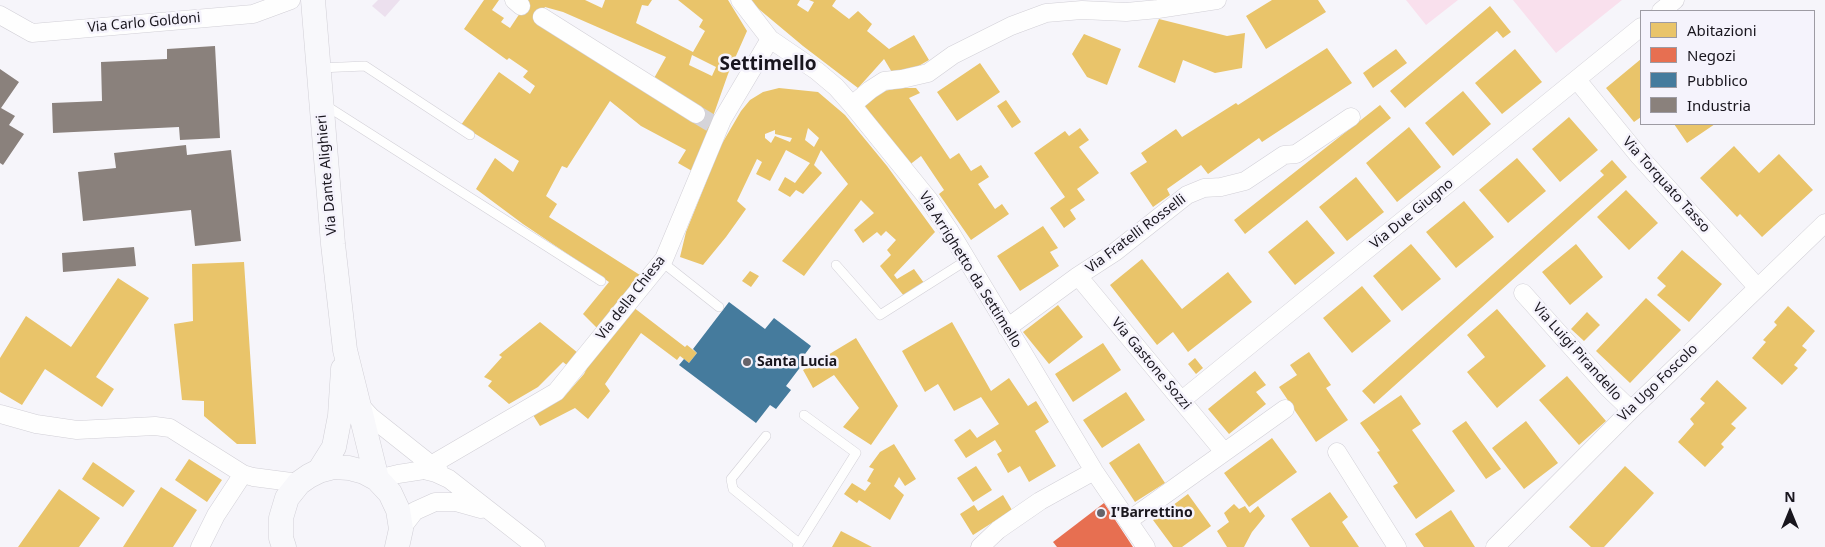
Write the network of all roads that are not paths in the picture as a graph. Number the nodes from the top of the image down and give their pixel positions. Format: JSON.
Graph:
{"nodes":[{"id":1,"x":290,"y":0,"type":"edge"},
{"id":2,"x":313,"y":0,"type":"edge"},
{"id":3,"x":740,"y":0,"type":"edge"},
{"id":4,"x":1217,"y":0,"type":"edge"},
{"id":5,"x":1675,"y":0,"type":"edge"},
{"id":6,"x":1662,"y":10,"type":"edge"},
{"id":7,"x":0,"y":15,"type":"edge"},
{"id":8,"x":542,"y":17,"type":"dead end"},
{"id":9,"x":1640,"y":29,"type":"edge"},
{"id":10,"x":770,"y":39,"type":"junction"},
{"id":11,"x":318,"y":68,"type":"junction"},
{"id":12,"x":1577,"y":80,"type":"junction"},
{"id":13,"x":321,"y":103,"type":"junction"},
{"id":14,"x":852,"y":105,"type":"junction"},
{"id":15,"x":696,"y":114,"type":"tunnel mouth"},
{"id":16,"x":1351,"y":117,"type":"dead end"},
{"id":17,"x":470,"y":135,"type":"dead end"},
{"id":18,"x":1825,"y":223,"type":"edge"},
{"id":19,"x":967,"y":260,"type":"junction"},
{"id":20,"x":662,"y":262,"type":"junction"},
{"id":21,"x":836,"y":265,"type":"dead end"},
{"id":22,"x":1078,"y":276,"type":"junction"},
{"id":23,"x":601,"y":281,"type":"dead end"},
{"id":24,"x":1757,"y":287,"type":"junction"},
{"id":25,"x":1523,"y":293,"type":"dead end"},
{"id":26,"x":720,"y":307,"type":"dead end"},
{"id":27,"x":1008,"y":328,"type":"junction"},
{"id":28,"x":344,"y":350,"type":"junction"},
{"id":29,"x":1182,"y":400,"type":"junction"},
{"id":30,"x":359,"y":404,"type":"junction"},
{"id":31,"x":1285,"y":410,"type":"dead end"},
{"id":32,"x":1631,"y":410,"type":"junction"},
{"id":33,"x":0,"y":414,"type":"edge"},
{"id":34,"x":804,"y":415,"type":"dead end"},
{"id":35,"x":766,"y":436,"type":"dead end"},
{"id":36,"x":1224,"y":452,"type":"junction"},
{"id":37,"x":1336,"y":452,"type":"dead end"},
{"id":38,"x":431,"y":465,"type":"junction"},
{"id":39,"x":1094,"y":471,"type":"junction"},
{"id":40,"x":243,"y":474,"type":"junction"},
{"id":41,"x":309,"y":477,"type":"junction"},
{"id":42,"x":377,"y":479,"type":"junction"},
{"id":43,"x":450,"y":479,"type":"junction"},
{"id":44,"x":1128,"y":521,"type":"junction"},
{"id":45,"x":503,"y":522,"type":"junction"},
{"id":46,"x":399,"y":538,"type":"edge"},
{"id":47,"x":798,"y":545,"type":"edge"},
{"id":48,"x":200,"y":547,"type":"edge"},
{"id":49,"x":284,"y":547,"type":"edge"},
{"id":50,"x":536,"y":547,"type":"edge"},
{"id":51,"x":980,"y":547,"type":"edge"},
{"id":52,"x":1146,"y":547,"type":"edge"},
{"id":53,"x":1397,"y":547,"type":"edge"},
{"id":54,"x":1495,"y":547,"type":"edge"}],
"edges":[{"from":1,"to":7,"type":"street","name":"Via Carlo Goldoni"},
{"from":2,"to":11,"type":"main road","name":"Via Dante Alighieri"},
{"from":3,"to":10,"type":"street","name":"Via Arrighetto da Settimello"},
{"from":4,"to":14,"type":"street"},
{"from":5,"to":6,"type":"street"},
{"from":8,"to":15,"type":"street"},
{"from":9,"to":12,"type":"street","name":"Via Due Giugno"},
{"from":10,"to":14,"type":"street","name":"Via Arrighetto da Settimello"},
{"from":10,"to":20,"type":"street","name":"Via della Chiesa"},
{"from":11,"to":13,"type":"main road","name":"Via Dante Alighieri"},
{"from":11,"to":17,"type":"lane"},
{"from":12,"to":24,"type":"street","name":"Via Torquato Tasso"},
{"from":12,"to":29,"type":"street","name":"Via Due Giugno"},
{"from":13,"to":23,"type":"lane"},
{"from":13,"to":28,"type":"main road","name":"Via Dante Alighieri"},
{"from":14,"to":19,"type":"street","name":"Via Arrighetto da Settimello"},
{"from":16,"to":22,"type":"street","name":"Via Fratelli Rosselli"},
{"from":18,"to":24,"type":"street","name":"Via Ugo Foscolo"},
{"from":19,"to":21,"type":"lane"},
{"from":19,"to":27,"type":"street","name":"Via Arrighetto da Settimello"},
{"from":20,"to":26,"type":"lane"},
{"from":20,"to":38,"type":"street","name":"Via della Chiesa"},
{"from":22,"to":27,"type":"street","name":"Via Fratelli Rosselli"},
{"from":22,"to":29,"type":"street","name":"Via Gastone Sozzi"},
{"from":24,"to":32,"type":"street","name":"Via Ugo Foscolo"},
{"from":25,"to":32,"type":"street","name":"Via Luigi Pirandello"},
{"from":27,"to":39,"type":"street","name":"Via Arrighetto da Settimello"},
{"from":28,"to":30,"type":"main road","name":"Via Dante Alighieri"},
{"from":28,"to":41,"type":"main road","name":"Via Dante Alighieri"},
{"from":29,"to":36,"type":"street","name":"Via Gastone Sozzi"},
{"from":30,"to":38,"type":"street"},
{"from":30,"to":42,"type":"main road","name":"Via Dante Alighieri"},
{"from":31,"to":36,"type":"street"},
{"from":32,"to":54,"type":"street","name":"Via Ugo Foscolo"},
{"from":33,"to":40,"type":"street"},
{"from":34,"to":47,"type":"lane"},
{"from":35,"to":47,"type":"lane"},
{"from":36,"to":44,"type":"street"},
{"from":37,"to":53,"type":"street"},
{"from":38,"to":43,"type":"street"},
{"from":39,"to":44,"type":"street","name":"Via Arrighetto da Settimello"},
{"from":39,"to":51,"type":"street"},
{"from":40,"to":41,"type":"street"},
{"from":40,"to":48,"type":"street"},
{"from":41,"to":42,"type":"main road","name":"Via Dante Alighieri"},
{"from":41,"to":49,"type":"main road","name":"Via Dante Alighieri"},
{"from":42,"to":43,"type":"street"},
{"from":42,"to":46,"type":"main road","name":"Via Dante Alighieri"},
{"from":43,"to":45,"type":"street"},
{"from":44,"to":52,"type":"street","name":"Via Arrighetto da Settimello"},
{"from":45,"to":46,"type":"street"},
{"from":45,"to":50,"type":"street"}]}
